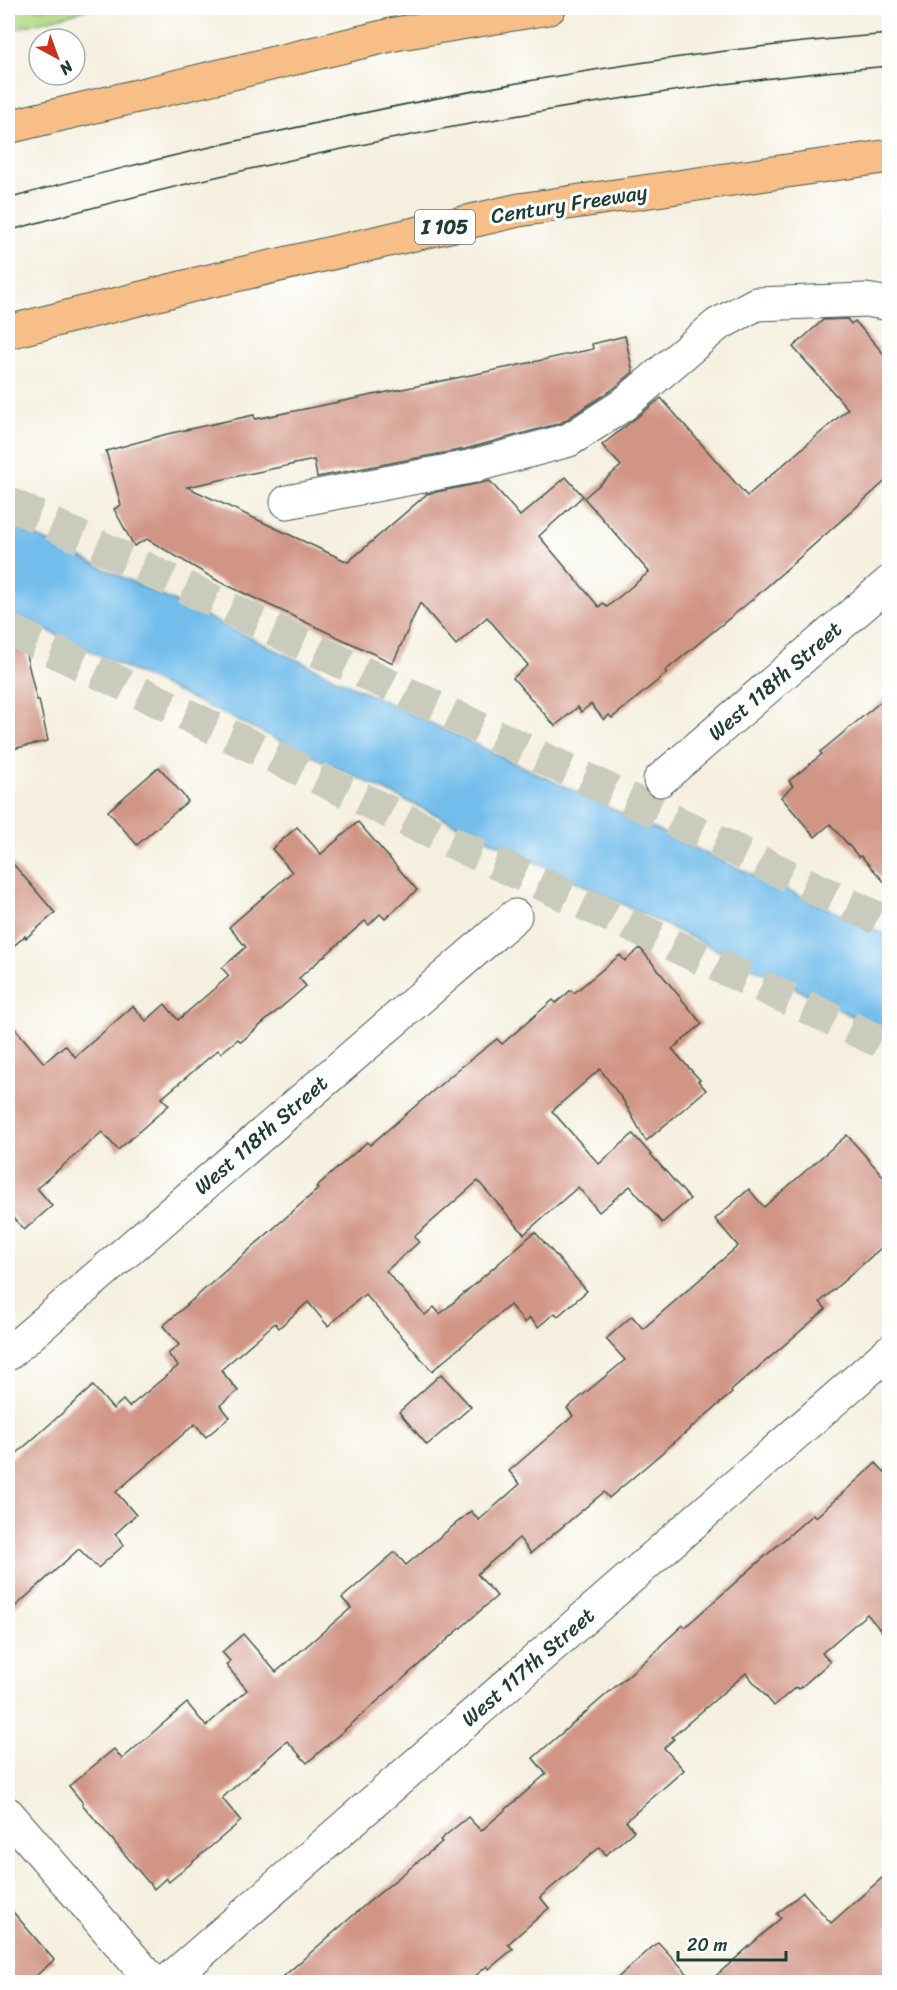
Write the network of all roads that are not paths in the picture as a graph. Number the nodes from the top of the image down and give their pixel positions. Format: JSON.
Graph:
{"nodes":[{"id":1,"x":549,"y":8,"type":"edge"},
{"id":2,"x":8,"y":127,"type":"edge"},
{"id":3,"x":890,"y":156,"type":"edge"},
{"id":4,"x":890,"y":304,"type":"edge"},
{"id":5,"x":8,"y":332,"type":"edge"},
{"id":6,"x":287,"y":502,"type":"dead end"},
{"id":7,"x":890,"y":582,"type":"edge"},
{"id":8,"x":660,"y":780,"type":"dead end"},
{"id":9,"x":515,"y":916,"type":"dead end"},
{"id":10,"x":890,"y":1351,"type":"edge"},
{"id":11,"x":8,"y":1354,"type":"edge"},
{"id":12,"x":8,"y":1814,"type":"edge"},
{"id":13,"x":153,"y":1983,"type":"edge"},
{"id":14,"x":167,"y":1983,"type":"edge"}],
"edges":[{"from":1,"to":2,"type":"highway"},
{"from":3,"to":5,"type":"highway","name":"Century Freeway","number":"I 105"},
{"from":4,"to":6,"type":"street"},
{"from":7,"to":8,"type":"street","name":"West 118th Street"},
{"from":9,"to":11,"type":"street","name":"West 118th Street"},
{"from":10,"to":14,"type":"street","name":"West 117th Street"},
{"from":12,"to":13,"type":"street"}]}
